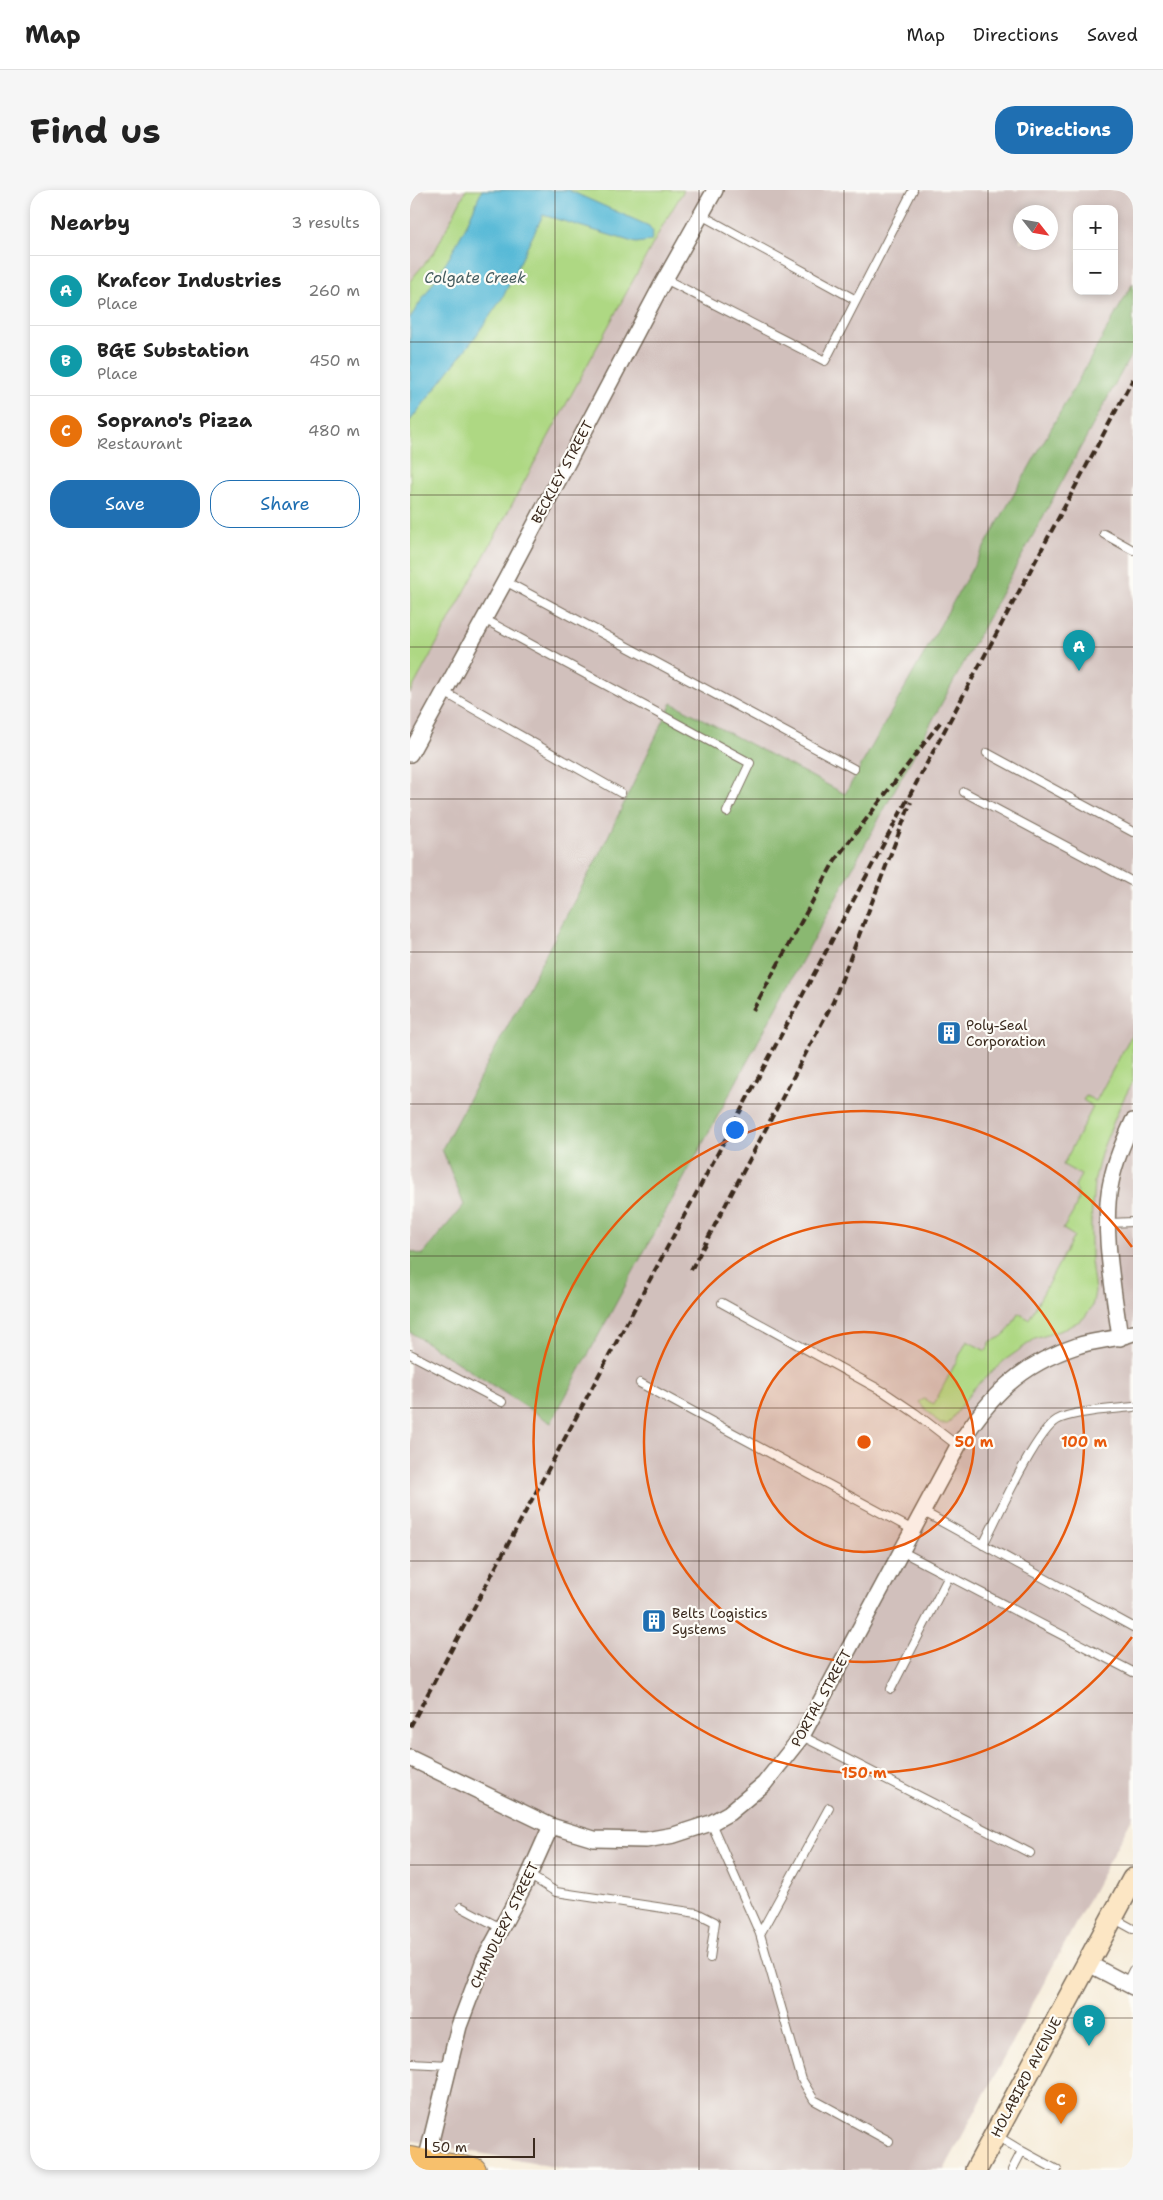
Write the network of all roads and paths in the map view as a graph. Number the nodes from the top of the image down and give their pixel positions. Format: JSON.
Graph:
{"nodes":[{"id":1,"x":715,"y":190,"type":"edge"},
{"id":2,"x":913,"y":190,"type":"edge"},
{"id":3,"x":701,"y":215,"type":"junction"},
{"id":4,"x":665,"y":279,"type":"junction"},
{"id":5,"x":856,"y":300,"type":"junction"},
{"id":6,"x":1104,"y":534,"type":"dead end"},
{"id":7,"x":1133,"y":550,"type":"edge"},
{"id":8,"x":505,"y":581,"type":"junction"},
{"id":9,"x":484,"y":619,"type":"junction"},
{"id":10,"x":444,"y":692,"type":"junction"},
{"id":11,"x":987,"y":753,"type":"dead end"},
{"id":12,"x":410,"y":754,"type":"edge"},
{"id":13,"x":854,"y":768,"type":"dead end"},
{"id":14,"x":964,"y":792,"type":"dead end"},
{"id":15,"x":622,"y":793,"type":"dead end"},
{"id":16,"x":727,"y":812,"type":"dead end"},
{"id":17,"x":1133,"y":832,"type":"edge"},
{"id":18,"x":1133,"y":882,"type":"edge"},
{"id":19,"x":1133,"y":1121,"type":"edge"},
{"id":20,"x":1133,"y":1222,"type":"edge"},
{"id":21,"x":1109,"y":1223,"type":"junction"},
{"id":22,"x":722,"y":1303,"type":"dead end"},
{"id":23,"x":1129,"y":1337,"type":"edge"},
{"id":24,"x":410,"y":1354,"type":"edge"},
{"id":25,"x":640,"y":1383,"type":"dead end"},
{"id":26,"x":502,"y":1402,"type":"dead end"},
{"id":27,"x":1133,"y":1407,"type":"edge"},
{"id":28,"x":958,"y":1446,"type":"junction"},
{"id":29,"x":922,"y":1511,"type":"junction"},
{"id":30,"x":913,"y":1530,"type":"junction"},
{"id":31,"x":983,"y":1545,"type":"junction"},
{"id":32,"x":901,"y":1551,"type":"junction"},
{"id":33,"x":949,"y":1576,"type":"junction"},
{"id":34,"x":1133,"y":1627,"type":"edge"},
{"id":35,"x":1133,"y":1672,"type":"edge"},
{"id":36,"x":891,"y":1689,"type":"dead end"},
{"id":37,"x":802,"y":1736,"type":"junction"},
{"id":38,"x":410,"y":1758,"type":"edge"},
{"id":39,"x":828,"y":1808,"type":"dead end"},
{"id":40,"x":711,"y":1823,"type":"junction"},
{"id":41,"x":551,"y":1826,"type":"junction"},
{"id":42,"x":1030,"y":1853,"type":"dead end"},
{"id":43,"x":529,"y":1875,"type":"junction"},
{"id":44,"x":1133,"y":1881,"type":"edge"},
{"id":45,"x":461,"y":1907,"type":"dead end"},
{"id":46,"x":1112,"y":1918,"type":"junction"},
{"id":47,"x":501,"y":1928,"type":"junction"},
{"id":48,"x":1133,"y":1929,"type":"edge"},
{"id":49,"x":760,"y":1934,"type":"junction"},
{"id":50,"x":710,"y":1958,"type":"dead end"},
{"id":51,"x":1087,"y":1963,"type":"junction"},
{"id":52,"x":1133,"y":1970,"type":"edge"},
{"id":53,"x":1129,"y":1986,"type":"edge"},
{"id":54,"x":410,"y":2063,"type":"edge"},
{"id":55,"x":449,"y":2065,"type":"junction"},
{"id":56,"x":995,"y":2135,"type":"junction"},
{"id":57,"x":889,"y":2141,"type":"dead end"},
{"id":58,"x":1022,"y":2151,"type":"junction"},
{"id":59,"x":420,"y":2163,"type":"edge"},
{"id":60,"x":474,"y":2170,"type":"edge"},
{"id":61,"x":976,"y":2170,"type":"edge"},
{"id":62,"x":1012,"y":2170,"type":"edge"},
{"id":63,"x":1057,"y":2170,"type":"edge"}],
"edges":[{"from":1,"to":3,"type":"street","name":"BECKLEY STREET"},
{"from":2,"to":5,"type":"lane"},
{"from":3,"to":4,"type":"street","name":"BECKLEY STREET"},
{"from":3,"to":5,"type":"lane"},
{"from":4,"to":5,"type":"lane"},
{"from":4,"to":8,"type":"street","name":"BECKLEY STREET"},
{"from":6,"to":7,"type":"lane"},
{"from":8,"to":9,"type":"street","name":"BECKLEY STREET"},
{"from":8,"to":13,"type":"lane"},
{"from":9,"to":10,"type":"street","name":"BECKLEY STREET"},
{"from":9,"to":16,"type":"lane"},
{"from":10,"to":12,"type":"street","name":"BECKLEY STREET"},
{"from":10,"to":15,"type":"lane"},
{"from":11,"to":17,"type":"lane"},
{"from":14,"to":18,"type":"lane"},
{"from":19,"to":21,"type":"street"},
{"from":20,"to":21,"type":"lane"},
{"from":21,"to":23,"type":"street"},
{"from":22,"to":28,"type":"lane"},
{"from":23,"to":28,"type":"street","name":"PORTAL STREET"},
{"from":24,"to":26,"type":"lane"},
{"from":25,"to":30,"type":"lane"},
{"from":27,"to":31,"type":"lane"},
{"from":28,"to":29,"type":"street","name":"PORTAL STREET"},
{"from":29,"to":30,"type":"street","name":"PORTAL STREET"},
{"from":29,"to":31,"type":"lane"},
{"from":30,"to":32,"type":"street","name":"PORTAL STREET"},
{"from":31,"to":34,"type":"lane"},
{"from":32,"to":33,"type":"lane"},
{"from":32,"to":37,"type":"street","name":"PORTAL STREET"},
{"from":33,"to":35,"type":"lane"},
{"from":33,"to":36,"type":"lane"},
{"from":37,"to":40,"type":"street","name":"PORTAL STREET"},
{"from":37,"to":42,"type":"lane"},
{"from":38,"to":41,"type":"street","name":"PORTAL STREET"},
{"from":39,"to":49,"type":"lane"},
{"from":40,"to":41,"type":"street","name":"PORTAL STREET"},
{"from":40,"to":49,"type":"lane"},
{"from":41,"to":43,"type":"street","name":"CHANDLERY STREET"},
{"from":43,"to":47,"type":"street","name":"CHANDLERY STREET"},
{"from":43,"to":50,"type":"lane"},
{"from":44,"to":46,"type":"main road","name":"HOLABIRD AVENUE"},
{"from":45,"to":47,"type":"lane"},
{"from":46,"to":48,"type":"lane"},
{"from":46,"to":51,"type":"main road","name":"HOLABIRD AVENUE"},
{"from":47,"to":55,"type":"street","name":"CHANDLERY STREET"},
{"from":49,"to":57,"type":"lane"},
{"from":51,"to":53,"type":"street"},
{"from":51,"to":56,"type":"main road","name":"HOLABIRD AVENUE"},
{"from":52,"to":53,"type":"lane"},
{"from":54,"to":55,"type":"lane"},
{"from":55,"to":59,"type":"street","name":"CHANDLERY STREET"},
{"from":56,"to":58,"type":"lane"},
{"from":56,"to":61,"type":"main road","name":"HOLABIRD AVENUE"},
{"from":58,"to":62,"type":"lane"},
{"from":58,"to":63,"type":"lane"},
{"from":59,"to":60,"type":"main road"}]}
